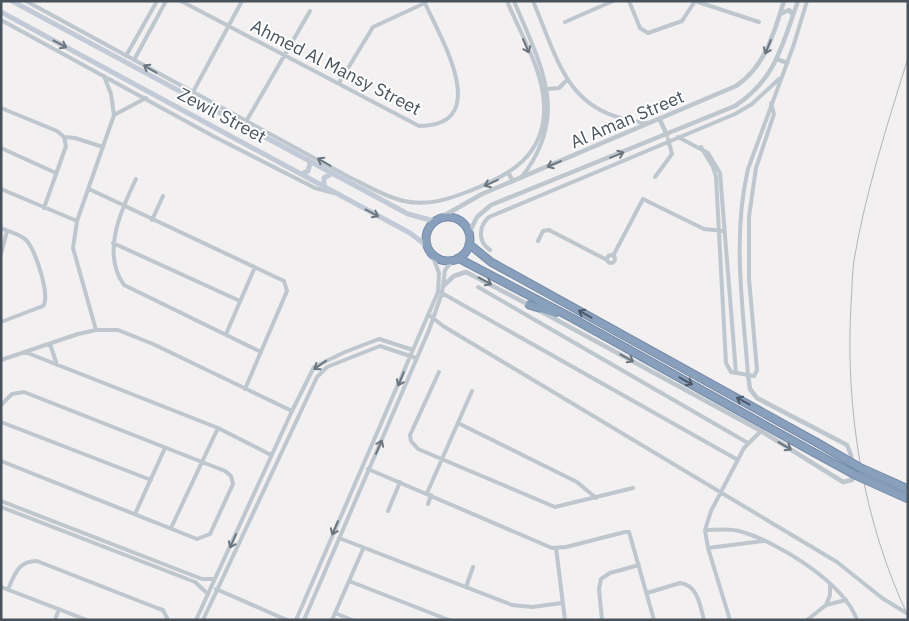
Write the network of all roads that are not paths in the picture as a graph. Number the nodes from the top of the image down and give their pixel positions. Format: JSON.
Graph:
{"nodes":[{"id":1,"x":12,"y":1,"type":"edge"},
{"id":2,"x":26,"y":1,"type":"edge"},
{"id":3,"x":157,"y":1,"type":"edge"},
{"id":4,"x":166,"y":1,"type":"edge"},
{"id":5,"x":181,"y":1,"type":"edge"},
{"id":6,"x":242,"y":1,"type":"edge"},
{"id":7,"x":507,"y":1,"type":"edge"},
{"id":8,"x":514,"y":1,"type":"edge"},
{"id":9,"x":533,"y":1,"type":"edge"},
{"id":10,"x":613,"y":1,"type":"edge"},
{"id":11,"x":629,"y":1,"type":"edge"},
{"id":12,"x":784,"y":1,"type":"edge"},
{"id":13,"x":798,"y":1,"type":"edge"},
{"id":14,"x":807,"y":1,"type":"edge"},
{"id":15,"x":425,"y":2,"type":"edge"},
{"id":16,"x":310,"y":11,"type":"dead end"},
{"id":17,"x":1,"y":12,"type":"edge"},
{"id":18,"x":780,"y":14,"type":"junction"},
{"id":19,"x":793,"y":15,"type":"junction"},
{"id":20,"x":1,"y":20,"type":"edge"},
{"id":21,"x":564,"y":22,"type":"dead end"},
{"id":22,"x":759,"y":22,"type":"dead end"},
{"id":23,"x":59,"y":23,"type":"junction"},
{"id":24,"x":229,"y":27,"type":"junction"},
{"id":25,"x":44,"y":35,"type":"junction"},
{"id":26,"x":40,"y":41,"type":"junction"},
{"id":27,"x":126,"y":56,"type":"junction"},
{"id":28,"x":283,"y":56,"type":"junction"},
{"id":29,"x":777,"y":59,"type":"junction"},
{"id":30,"x":134,"y":60,"type":"junction"},
{"id":31,"x":787,"y":63,"type":"junction"},
{"id":32,"x":104,"y":75,"type":"junction"},
{"id":33,"x":781,"y":77,"type":"junction"},
{"id":34,"x":567,"y":80,"type":"junction"},
{"id":35,"x":169,"y":83,"type":"junction"},
{"id":36,"x":339,"y":83,"type":"junction"},
{"id":37,"x":548,"y":89,"type":"junction"},
{"id":38,"x":193,"y":92,"type":"junction"},
{"id":39,"x":146,"y":98,"type":"junction"},
{"id":40,"x":771,"y":103,"type":"junction"},
{"id":41,"x":1,"y":108,"type":"edge"},
{"id":42,"x":114,"y":115,"type":"junction"},
{"id":43,"x":247,"y":120,"type":"junction"},
{"id":44,"x":660,"y":120,"type":"junction"},
{"id":45,"x":651,"y":124,"type":"junction"},
{"id":46,"x":217,"y":128,"type":"junction"},
{"id":47,"x":666,"y":135,"type":"junction"},
{"id":48,"x":213,"y":136,"type":"junction"},
{"id":49,"x":64,"y":137,"type":"junction"},
{"id":50,"x":678,"y":137,"type":"junction"},
{"id":51,"x":669,"y":141,"type":"junction"},
{"id":52,"x":701,"y":147,"type":"junction"},
{"id":53,"x":1,"y":148,"type":"edge"},
{"id":54,"x":103,"y":148,"type":"junction"},
{"id":55,"x":310,"y":163,"type":"junction"},
{"id":56,"x":56,"y":173,"type":"junction"},
{"id":57,"x":302,"y":174,"type":"junction"},
{"id":58,"x":332,"y":174,"type":"junction"},
{"id":59,"x":509,"y":174,"type":"junction"},
{"id":60,"x":655,"y":177,"type":"dead end"},
{"id":61,"x":520,"y":178,"type":"junction"},
{"id":62,"x":136,"y":179,"type":"dead end"},
{"id":63,"x":513,"y":181,"type":"junction"},
{"id":64,"x":744,"y":185,"type":"junction"},
{"id":65,"x":752,"y":186,"type":"junction"},
{"id":66,"x":325,"y":188,"type":"junction"},
{"id":67,"x":1,"y":189,"type":"edge"},
{"id":68,"x":89,"y":189,"type":"junction"},
{"id":69,"x":334,"y":193,"type":"junction"},
{"id":70,"x":164,"y":196,"type":"dead end"},
{"id":71,"x":123,"y":206,"type":"junction"},
{"id":72,"x":44,"y":208,"type":"junction"},
{"id":73,"x":152,"y":220,"type":"junction"},
{"id":74,"x":436,"y":220,"type":"junction"},
{"id":75,"x":77,"y":221,"type":"junction"},
{"id":76,"x":1,"y":228,"type":"edge"},
{"id":77,"x":740,"y":229,"type":"junction"},
{"id":78,"x":749,"y":230,"type":"junction"},
{"id":79,"x":7,"y":231,"type":"junction"},
{"id":80,"x":724,"y":231,"type":"junction"},
{"id":81,"x":718,"y":232,"type":"junction"},
{"id":82,"x":469,"y":233,"type":"junction"},
{"id":83,"x":538,"y":242,"type":"dead end"},
{"id":84,"x":113,"y":244,"type":"junction"},
{"id":85,"x":470,"y":244,"type":"junction"},
{"id":86,"x":429,"y":249,"type":"junction"},
{"id":87,"x":490,"y":250,"type":"dead end"},
{"id":88,"x":1,"y":254,"type":"edge"},
{"id":89,"x":456,"y":259,"type":"junction"},
{"id":90,"x":254,"y":267,"type":"junction"},
{"id":91,"x":443,"y":286,"type":"junction"},
{"id":92,"x":478,"y":287,"type":"dead end"},
{"id":93,"x":440,"y":292,"type":"junction"},
{"id":94,"x":240,"y":301,"type":"junction"},
{"id":95,"x":529,"y":305,"type":"junction"},
{"id":96,"x":431,"y":316,"type":"junction"},
{"id":97,"x":572,"y":318,"type":"junction"},
{"id":98,"x":1,"y":322,"type":"edge"},
{"id":99,"x":424,"y":328,"type":"junction"},
{"id":100,"x":96,"y":330,"type":"junction"},
{"id":101,"x":429,"y":330,"type":"junction"},
{"id":102,"x":226,"y":334,"type":"junction"},
{"id":103,"x":50,"y":344,"type":"junction"},
{"id":104,"x":413,"y":350,"type":"junction"},
{"id":105,"x":25,"y":352,"type":"junction"},
{"id":106,"x":261,"y":352,"type":"junction"},
{"id":107,"x":345,"y":352,"type":"junction"},
{"id":108,"x":410,"y":356,"type":"junction"},
{"id":109,"x":348,"y":358,"type":"junction"},
{"id":110,"x":416,"y":358,"type":"junction"},
{"id":111,"x":1,"y":360,"type":"edge"},
{"id":112,"x":57,"y":365,"type":"junction"},
{"id":113,"x":439,"y":372,"type":"dead end"},
{"id":114,"x":736,"y":373,"type":"junction"},
{"id":115,"x":748,"y":376,"type":"junction"},
{"id":116,"x":245,"y":388,"type":"junction"},
{"id":117,"x":472,"y":391,"type":"dead end"},
{"id":118,"x":1,"y":405,"type":"edge"},
{"id":119,"x":292,"y":411,"type":"junction"},
{"id":120,"x":1,"y":422,"type":"edge"},
{"id":121,"x":458,"y":423,"type":"junction"},
{"id":122,"x":218,"y":428,"type":"junction"},
{"id":123,"x":761,"y":432,"type":"junction"},
{"id":124,"x":748,"y":443,"type":"junction"},
{"id":125,"x":166,"y":448,"type":"junction"},
{"id":126,"x":271,"y":455,"type":"junction"},
{"id":127,"x":442,"y":459,"type":"junction"},
{"id":128,"x":738,"y":460,"type":"junction"},
{"id":129,"x":1,"y":461,"type":"edge"},
{"id":130,"x":202,"y":462,"type":"junction"},
{"id":131,"x":368,"y":469,"type":"junction"},
{"id":132,"x":151,"y":480,"type":"junction"},
{"id":133,"x":400,"y":482,"type":"junction"},
{"id":134,"x":633,"y":488,"type":"dead end"},
{"id":135,"x":908,"y":489,"type":"edge"},
{"id":136,"x":722,"y":492,"type":"junction"},
{"id":137,"x":350,"y":494,"type":"junction"},
{"id":138,"x":429,"y":494,"type":"junction"},
{"id":139,"x":356,"y":498,"type":"junction"},
{"id":140,"x":596,"y":498,"type":"junction"},
{"id":141,"x":908,"y":499,"type":"edge"},
{"id":142,"x":1,"y":501,"type":"edge"},
{"id":143,"x":428,"y":504,"type":"dead end"},
{"id":144,"x":1,"y":507,"type":"edge"},
{"id":145,"x":388,"y":511,"type":"dead end"},
{"id":146,"x":31,"y":512,"type":"junction"},
{"id":147,"x":135,"y":514,"type":"junction"},
{"id":148,"x":243,"y":517,"type":"junction"},
{"id":149,"x":29,"y":518,"type":"junction"},
{"id":150,"x":249,"y":520,"type":"junction"},
{"id":151,"x":171,"y":528,"type":"junction"},
{"id":152,"x":705,"y":530,"type":"junction"},
{"id":153,"x":339,"y":538,"type":"junction"},
{"id":154,"x":763,"y":541,"type":"junction"},
{"id":155,"x":556,"y":548,"type":"junction"},
{"id":156,"x":708,"y":548,"type":"junction"},
{"id":157,"x":363,"y":549,"type":"junction"},
{"id":158,"x":639,"y":565,"type":"junction"},
{"id":159,"x":473,"y":567,"type":"dead end"},
{"id":160,"x":198,"y":578,"type":"junction"},
{"id":161,"x":215,"y":579,"type":"junction"},
{"id":162,"x":349,"y":581,"type":"junction"},
{"id":163,"x":195,"y":582,"type":"junction"},
{"id":164,"x":830,"y":585,"type":"junction"},
{"id":165,"x":1,"y":587,"type":"edge"},
{"id":166,"x":211,"y":587,"type":"junction"},
{"id":167,"x":466,"y":588,"type":"junction"},
{"id":168,"x":8,"y":589,"type":"junction"},
{"id":169,"x":217,"y":590,"type":"junction"},
{"id":170,"x":647,"y":593,"type":"junction"},
{"id":171,"x":208,"y":594,"type":"junction"},
{"id":172,"x":846,"y":600,"type":"junction"},
{"id":173,"x":562,"y":603,"type":"junction"},
{"id":174,"x":826,"y":605,"type":"junction"},
{"id":175,"x":59,"y":609,"type":"junction"},
{"id":176,"x":335,"y":613,"type":"junction"},
{"id":177,"x":908,"y":614,"type":"edge"},
{"id":178,"x":55,"y":620,"type":"edge"},
{"id":179,"x":87,"y":620,"type":"edge"},
{"id":180,"x":168,"y":620,"type":"edge"},
{"id":181,"x":196,"y":620,"type":"edge"},
{"id":182,"x":203,"y":620,"type":"edge"},
{"id":183,"x":287,"y":620,"type":"edge"},
{"id":184,"x":296,"y":620,"type":"edge"},
{"id":185,"x":304,"y":620,"type":"edge"},
{"id":186,"x":332,"y":620,"type":"edge"},
{"id":187,"x":352,"y":620,"type":"edge"},
{"id":188,"x":449,"y":620,"type":"edge"},
{"id":189,"x":564,"y":620,"type":"edge"},
{"id":190,"x":602,"y":620,"type":"edge"},
{"id":191,"x":654,"y":620,"type":"edge"},
{"id":192,"x":704,"y":620,"type":"edge"},
{"id":193,"x":730,"y":620,"type":"edge"},
{"id":194,"x":807,"y":620,"type":"edge"},
{"id":195,"x":858,"y":620,"type":"edge"}],
"edges":[{"from":1,"to":23,"type":"main road","name":"Zewil Street"},
{"from":2,"to":23,"type":"street"},
{"from":3,"to":27,"type":"street"},
{"from":4,"to":30,"type":"street"},
{"from":5,"to":24,"type":"street","name":"Ahmed Al Mansy Street"},
{"from":6,"to":24,"type":"street"},
{"from":7,"to":59,"type":"street","one_way":true},
{"from":8,"to":37,"type":"street"},
{"from":9,"to":34,"type":"street"},
{"from":10,"to":21,"type":"street"},
{"from":11,"to":22,"type":"street"},
{"from":12,"to":18,"type":"street","name":"Al Aman Street"},
{"from":13,"to":19,"type":"street","name":"Al Aman Street"},
{"from":14,"to":31,"type":"street"},
{"from":15,"to":36,"type":"street"},
{"from":15,"to":36,"type":"street","name":"Ahmed Al Mansy Street"},
{"from":16,"to":28,"type":"street"},
{"from":17,"to":25,"type":"main road","name":"Zewil Street"},
{"from":18,"to":19,"type":"street"},
{"from":18,"to":44,"type":"street","name":"Al Aman Street","one_way":true},
{"from":19,"to":29,"type":"street","name":"Al Aman Street"},
{"from":20,"to":26,"type":"street"},
{"from":23,"to":27,"type":"street"},
{"from":23,"to":35,"type":"main road","name":"Zewil Street"},
{"from":24,"to":28,"type":"street","name":"Ahmed Al Mansy Street"},
{"from":24,"to":38,"type":"street"},
{"from":25,"to":26,"type":"main road"},
{"from":25,"to":46,"type":"main road","name":"Zewil Street","one_way":true},
{"from":26,"to":32,"type":"street"},
{"from":27,"to":30,"type":"street"},
{"from":28,"to":36,"type":"street","name":"Ahmed Al Mansy Street"},
{"from":28,"to":43,"type":"street"},
{"from":29,"to":31,"type":"street"},
{"from":29,"to":47,"type":"street","name":"Al Aman Street"},
{"from":35,"to":30,"type":"street","one_way":true},
{"from":31,"to":33,"type":"street"},
{"from":32,"to":39,"type":"street"},
{"from":32,"to":42,"type":"street"},
{"from":33,"to":40,"type":"street"},
{"from":33,"to":50,"type":"street"},
{"from":34,"to":37,"type":"street"},
{"from":34,"to":45,"type":"street"},
{"from":35,"to":38,"type":"street"},
{"from":35,"to":55,"type":"main road","name":"Zewil Street"},
{"from":37,"to":61,"type":"street"},
{"from":38,"to":43,"type":"street"},
{"from":39,"to":42,"type":"street"},
{"from":39,"to":48,"type":"street"},
{"from":40,"to":64,"type":"street"},
{"from":40,"to":65,"type":"street"},
{"from":41,"to":49,"type":"street"},
{"from":42,"to":54,"type":"street"},
{"from":59,"to":43,"type":"street","one_way":true},
{"from":44,"to":45,"type":"street","name":"Al Aman Street"},
{"from":44,"to":47,"type":"street"},
{"from":45,"to":61,"type":"street","name":"Al Aman Street","one_way":true},
{"from":46,"to":48,"type":"main road"},
{"from":46,"to":57,"type":"main road","name":"Zewil Street"},
{"from":47,"to":51,"type":"street"},
{"from":82,"to":47,"type":"street","name":"Al Aman Street","one_way":true},
{"from":48,"to":69,"type":"street"},
{"from":49,"to":54,"type":"street"},
{"from":49,"to":56,"type":"street"},
{"from":50,"to":51,"type":"street"},
{"from":50,"to":52,"type":"street"},
{"from":51,"to":60,"type":"street"},
{"from":51,"to":87,"type":"street"},
{"from":52,"to":80,"type":"street"},
{"from":52,"to":81,"type":"street"},
{"from":53,"to":56,"type":"street"},
{"from":54,"to":68,"type":"street"},
{"from":55,"to":57,"type":"main road"},
{"from":55,"to":58,"type":"main road","name":"Zewil Street"},
{"from":56,"to":72,"type":"street"},
{"from":57,"to":66,"type":"main road","name":"Zewil Street"},
{"from":58,"to":66,"type":"main road"},
{"from":58,"to":74,"type":"main road","name":"Zewil Street"},
{"from":59,"to":63,"type":"street"},
{"from":61,"to":63,"type":"street","name":"Al Aman Street"},
{"from":62,"to":71,"type":"street"},
{"from":63,"to":74,"type":"street","name":"Al Aman Street"},
{"from":64,"to":65,"type":"street"},
{"from":64,"to":77,"type":"street"},
{"from":65,"to":78,"type":"street"},
{"from":66,"to":69,"type":"main road","name":"Zewil Street"},
{"from":67,"to":72,"type":"street"},
{"from":68,"to":71,"type":"street"},
{"from":68,"to":75,"type":"street"},
{"from":69,"to":86,"type":"main road","name":"Zewil Street","one_way":true},
{"from":70,"to":73,"type":"street"},
{"from":71,"to":73,"type":"street"},
{"from":71,"to":84,"type":"street"},
{"from":72,"to":75,"type":"street"},
{"from":73,"to":90,"type":"street"},
{"from":74,"to":82,"type":"highway"},
{"from":74,"to":86,"type":"highway"},
{"from":75,"to":100,"type":"street"},
{"from":76,"to":79,"type":"street"},
{"from":77,"to":78,"type":"street"},
{"from":77,"to":115,"type":"street"},
{"from":78,"to":115,"type":"street"},
{"from":79,"to":88,"type":"street"},
{"from":79,"to":98,"type":"street"},
{"from":80,"to":81,"type":"street"},
{"from":80,"to":114,"type":"street"},
{"from":81,"to":83,"type":"street"},
{"from":81,"to":114,"type":"street"},
{"from":82,"to":85,"type":"highway"},
{"from":84,"to":94,"type":"street"},
{"from":84,"to":102,"type":"street"},
{"from":85,"to":89,"type":"highway"},
{"from":135,"to":85,"type":"highway","one_way":true,"bridge":true},
{"from":86,"to":89,"type":"highway"},
{"from":86,"to":93,"type":"street"},
{"from":89,"to":91,"type":"street"},
{"from":89,"to":97,"type":"highway"},
{"from":90,"to":94,"type":"street"},
{"from":90,"to":106,"type":"street"},
{"from":91,"to":93,"type":"street"},
{"from":91,"to":95,"type":"street","one_way":true},
{"from":92,"to":124,"type":"street"},
{"from":93,"to":96,"type":"street"},
{"from":93,"to":128,"type":"street"},
{"from":94,"to":102,"type":"street"},
{"from":95,"to":97,"type":"highway"},
{"from":95,"to":123,"type":"street","one_way":true},
{"from":96,"to":99,"type":"street"},
{"from":96,"to":101,"type":"street"},
{"from":96,"to":136,"type":"street"},
{"from":97,"to":141,"type":"highway","one_way":true,"bridge":true},
{"from":99,"to":101,"type":"street"},
{"from":99,"to":104,"type":"street"},
{"from":100,"to":103,"type":"street"},
{"from":100,"to":116,"type":"street"},
{"from":101,"to":110,"type":"street"},
{"from":102,"to":106,"type":"street"},
{"from":103,"to":105,"type":"street"},
{"from":103,"to":112,"type":"street"},
{"from":104,"to":107,"type":"street"},
{"from":104,"to":108,"type":"street"},
{"from":105,"to":111,"type":"street"},
{"from":105,"to":112,"type":"street"},
{"from":106,"to":116,"type":"street"},
{"from":107,"to":109,"type":"street"},
{"from":107,"to":119,"type":"street","one_way":true},
{"from":108,"to":109,"type":"street"},
{"from":108,"to":110,"type":"street"},
{"from":108,"to":137,"type":"street","one_way":true},
{"from":109,"to":150,"type":"street"},
{"from":131,"to":110,"type":"street","one_way":true},
{"from":112,"to":122,"type":"street"},
{"from":113,"to":127,"type":"street"},
{"from":114,"to":115,"type":"street"},
{"from":123,"to":115,"type":"street","one_way":true},
{"from":116,"to":119,"type":"street"},
{"from":117,"to":121,"type":"street"},
{"from":118,"to":125,"type":"street"},
{"from":119,"to":126,"type":"street"},
{"from":120,"to":132,"type":"street"},
{"from":121,"to":127,"type":"street"},
{"from":121,"to":140,"type":"street"},
{"from":122,"to":126,"type":"street"},
{"from":122,"to":130,"type":"street"},
{"from":123,"to":124,"type":"street"},
{"from":124,"to":128,"type":"street"},
{"from":125,"to":130,"type":"street"},
{"from":125,"to":132,"type":"street"},
{"from":126,"to":148,"type":"street"},
{"from":127,"to":138,"type":"street"},
{"from":127,"to":140,"type":"street"},
{"from":128,"to":136,"type":"street"},
{"from":129,"to":147,"type":"street"},
{"from":130,"to":151,"type":"street"},
{"from":130,"to":151,"type":"street"},
{"from":131,"to":133,"type":"street"},
{"from":131,"to":139,"type":"street"},
{"from":132,"to":147,"type":"street"},
{"from":133,"to":138,"type":"street"},
{"from":133,"to":145,"type":"street"},
{"from":134,"to":140,"type":"street"},
{"from":136,"to":152,"type":"street"},
{"from":136,"to":177,"type":"street"},
{"from":137,"to":139,"type":"street"},
{"from":137,"to":184,"type":"street","one_way":true},
{"from":138,"to":143,"type":"street"},
{"from":138,"to":155,"type":"street"},
{"from":139,"to":153,"type":"street"},
{"from":142,"to":146,"type":"street"},
{"from":144,"to":149,"type":"street"},
{"from":146,"to":149,"type":"street"},
{"from":146,"to":160,"type":"street"},
{"from":147,"to":151,"type":"street"},
{"from":148,"to":150,"type":"street"},
{"from":148,"to":161,"type":"street","one_way":true},
{"from":149,"to":163,"type":"street"},
{"from":150,"to":169,"type":"street"},
{"from":152,"to":154,"type":"street"},
{"from":152,"to":156,"type":"street"},
{"from":153,"to":157,"type":"street"},
{"from":153,"to":185,"type":"street"},
{"from":154,"to":156,"type":"street"},
{"from":154,"to":164,"type":"street"},
{"from":155,"to":158,"type":"street"},
{"from":155,"to":173,"type":"street"},
{"from":156,"to":193,"type":"street"},
{"from":157,"to":162,"type":"street"},
{"from":157,"to":167,"type":"street"},
{"from":158,"to":170,"type":"street"},
{"from":158,"to":190,"type":"street"},
{"from":159,"to":167,"type":"street"},
{"from":160,"to":161,"type":"street"},
{"from":160,"to":163,"type":"street"},
{"from":161,"to":166,"type":"street"},
{"from":162,"to":176,"type":"street"},
{"from":162,"to":188,"type":"street"},
{"from":163,"to":171,"type":"street"},
{"from":164,"to":172,"type":"street"},
{"from":164,"to":174,"type":"street"},
{"from":165,"to":168,"type":"street"},
{"from":166,"to":169,"type":"street"},
{"from":166,"to":171,"type":"street"},
{"from":167,"to":173,"type":"street"},
{"from":168,"to":175,"type":"street"},
{"from":168,"to":180,"type":"street"},
{"from":169,"to":182,"type":"street"},
{"from":169,"to":183,"type":"street"},
{"from":170,"to":191,"type":"street"},
{"from":170,"to":192,"type":"street"},
{"from":171,"to":181,"type":"street"},
{"from":172,"to":174,"type":"street"},
{"from":172,"to":195,"type":"street"},
{"from":173,"to":189,"type":"street"},
{"from":174,"to":194,"type":"street"},
{"from":175,"to":178,"type":"street"},
{"from":175,"to":179,"type":"street"},
{"from":176,"to":186,"type":"street"},
{"from":176,"to":187,"type":"street"}]}
